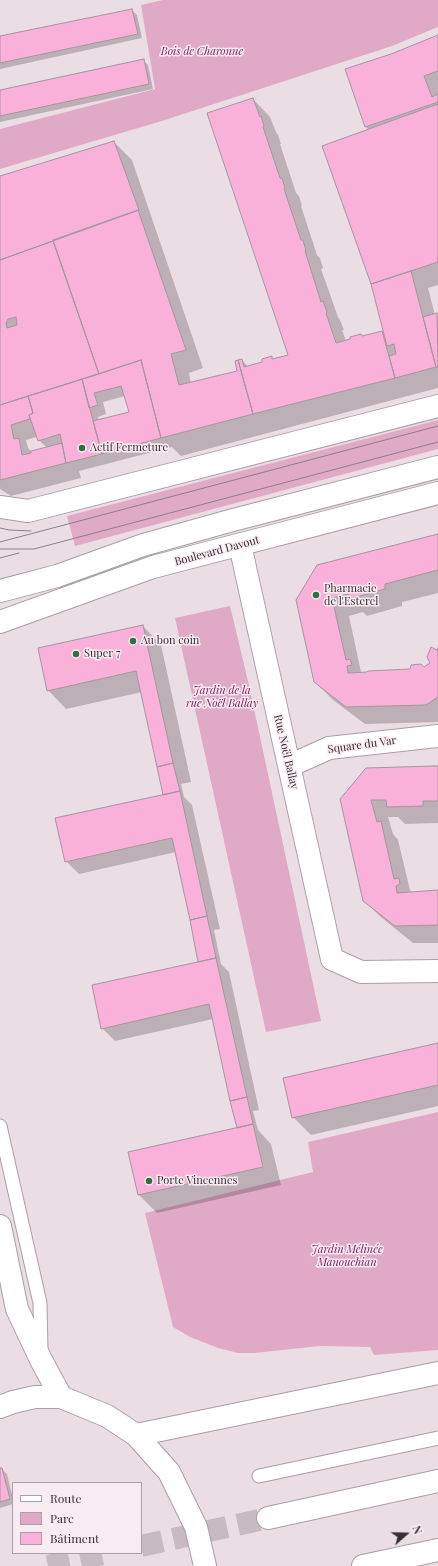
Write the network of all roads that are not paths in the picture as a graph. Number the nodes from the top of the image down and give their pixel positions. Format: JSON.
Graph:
{"nodes":[{"id":1,"x":438,"y":406,"type":"edge"},
{"id":2,"x":438,"y":467,"type":"edge"},
{"id":3,"x":438,"y":493,"type":"edge"},
{"id":4,"x":0,"y":507,"type":"edge"},
{"id":5,"x":240,"y":545,"type":"junction"},
{"id":6,"x":0,"y":591,"type":"edge"},
{"id":7,"x":0,"y":622,"type":"edge"},
{"id":8,"x":438,"y":736,"type":"edge"},
{"id":9,"x":289,"y":766,"type":"junction"},
{"id":10,"x":438,"y":971,"type":"edge"},
{"id":11,"x":0,"y":1126,"type":"edge"},
{"id":12,"x":0,"y":1226,"type":"edge"},
{"id":13,"x":41,"y":1360,"type":"junction"},
{"id":14,"x":438,"y":1373,"type":"edge"},
{"id":15,"x":61,"y":1397,"type":"junction"},
{"id":16,"x":0,"y":1407,"type":"edge"},
{"id":17,"x":136,"y":1435,"type":"junction"},
{"id":18,"x":438,"y":1438,"type":"edge"},
{"id":19,"x":259,"y":1476,"type":"dead end"},
{"id":20,"x":438,"y":1481,"type":"edge"},
{"id":21,"x":268,"y":1518,"type":"tunnel mouth"},
{"id":22,"x":438,"y":1550,"type":"edge"},
{"id":23,"x":205,"y":1566,"type":"edge"},
{"id":24,"x":363,"y":1566,"type":"edge"}],
"edges":[{"from":1,"to":4,"type":"main road"},
{"from":2,"to":6,"type":"main road"},
{"from":3,"to":5,"type":"main road","name":"Boulevard Davout"},
{"from":5,"to":7,"type":"main road","name":"Boulevard Davout"},
{"from":5,"to":9,"type":"main road","name":"Rue Noël Ballay"},
{"from":8,"to":9,"type":"main road","name":"Square du Var"},
{"from":9,"to":10,"type":"main road","name":"Rue Noël Ballay"},
{"from":11,"to":13,"type":"lane"},
{"from":12,"to":13,"type":"main road"},
{"from":13,"to":15,"type":"main road"},
{"from":14,"to":17,"type":"main road"},
{"from":15,"to":16,"type":"main road"},
{"from":15,"to":17,"type":"main road"},
{"from":17,"to":23,"type":"main road"},
{"from":18,"to":19,"type":"lane"},
{"from":20,"to":21,"type":"main road"},
{"from":22,"to":24,"type":"main road"}]}
